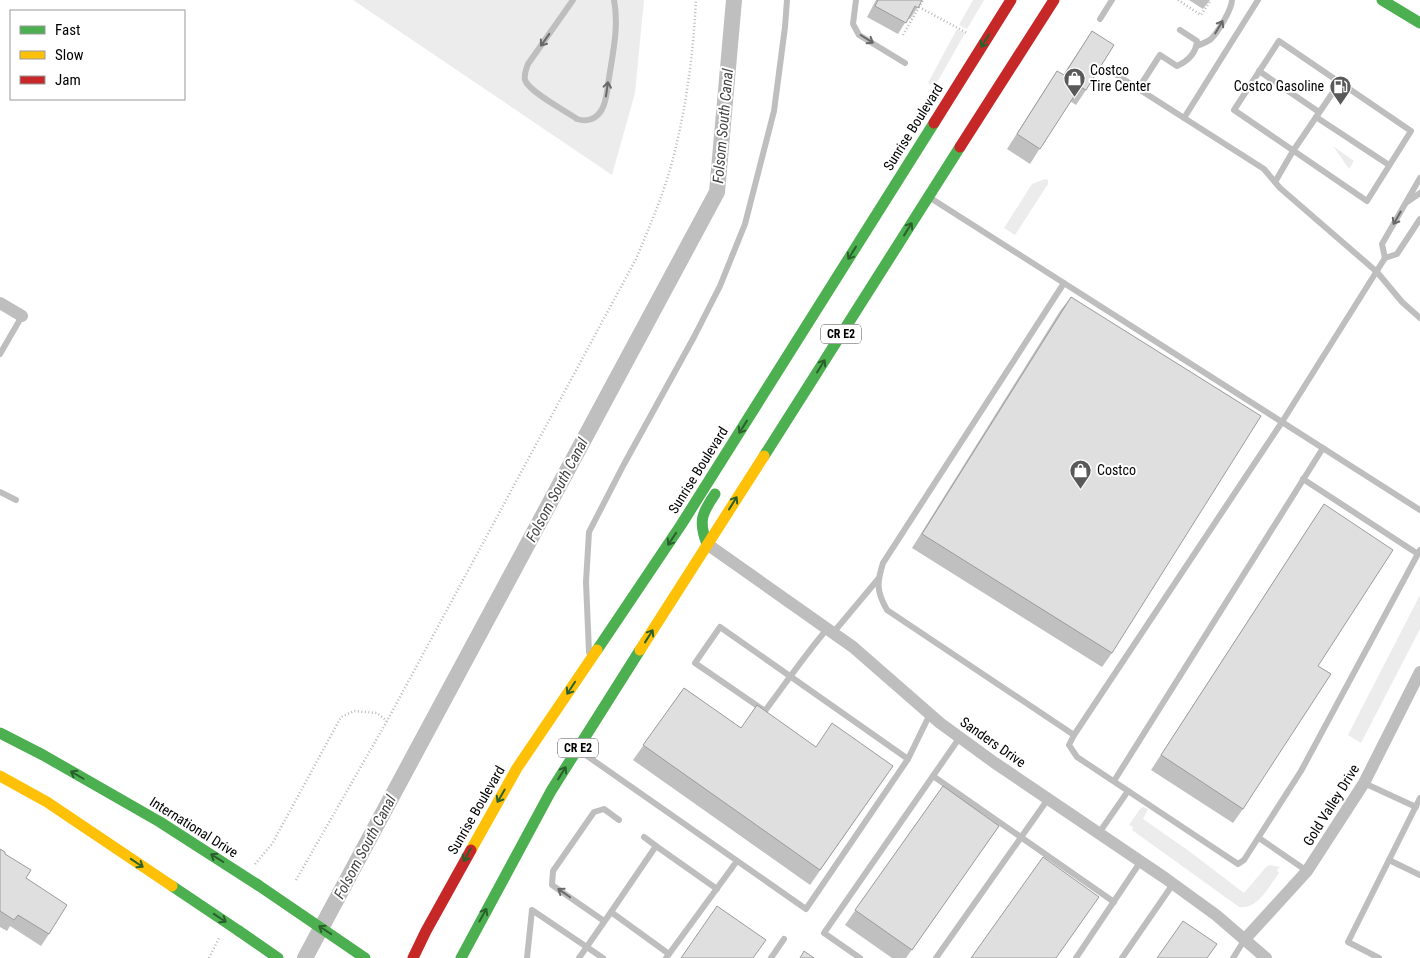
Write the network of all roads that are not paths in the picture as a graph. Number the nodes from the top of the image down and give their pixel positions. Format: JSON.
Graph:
{"nodes":[{"id":1,"x":573,"y":0,"type":"edge"},
{"id":2,"x":614,"y":0,"type":"edge"},
{"id":3,"x":787,"y":0,"type":"edge"},
{"id":4,"x":856,"y":0,"type":"edge"},
{"id":5,"x":1011,"y":0,"type":"edge"},
{"id":6,"x":1054,"y":0,"type":"edge"},
{"id":7,"x":1112,"y":0,"type":"edge"},
{"id":8,"x":1232,"y":0,"type":"edge"},
{"id":9,"x":1258,"y":0,"type":"edge"},
{"id":10,"x":1382,"y":0,"type":"edge"},
{"id":11,"x":1100,"y":18,"type":"dead end"},
{"id":12,"x":1420,"y":23,"type":"edge"},
{"id":13,"x":1180,"y":30,"type":"dead end"},
{"id":14,"x":1197,"y":46,"type":"junction"},
{"id":15,"x":905,"y":63,"type":"dead end"},
{"id":16,"x":1259,"y":71,"type":"junction"},
{"id":17,"x":1112,"y":72,"type":"dead end"},
{"id":18,"x":1340,"y":82,"type":"junction"},
{"id":19,"x":1138,"y":89,"type":"junction"},
{"id":20,"x":1318,"y":114,"type":"junction"},
{"id":21,"x":1184,"y":118,"type":"junction"},
{"id":22,"x":1293,"y":151,"type":"junction"},
{"id":23,"x":1389,"y":165,"type":"junction"},
{"id":24,"x":1420,"y":178,"type":"edge"},
{"id":25,"x":1275,"y":182,"type":"junction"},
{"id":26,"x":1420,"y":193,"type":"edge"},
{"id":27,"x":928,"y":196,"type":"junction"},
{"id":28,"x":1406,"y":203,"type":"junction"},
{"id":29,"x":1420,"y":219,"type":"edge"},
{"id":30,"x":1385,"y":258,"type":"junction"},
{"id":31,"x":1377,"y":272,"type":"junction"},
{"id":32,"x":1064,"y":283,"type":"junction"},
{"id":33,"x":0,"y":303,"type":"edge"},
{"id":34,"x":22,"y":316,"type":"joint"},
{"id":35,"x":1420,"y":318,"type":"edge"},
{"id":36,"x":0,"y":354,"type":"edge"},
{"id":37,"x":1282,"y":422,"type":"junction"},
{"id":38,"x":1323,"y":448,"type":"junction"},
{"id":39,"x":726,"y":454,"type":"junction"},
{"id":40,"x":1303,"y":479,"type":"junction"},
{"id":41,"x":0,"y":492,"type":"edge"},
{"id":42,"x":16,"y":500,"type":"dead end"},
{"id":43,"x":1420,"y":510,"type":"edge"},
{"id":44,"x":707,"y":544,"type":"junction"},
{"id":45,"x":1419,"y":552,"type":"edge"},
{"id":46,"x":879,"y":578,"type":"junction"},
{"id":47,"x":830,"y":631,"type":"junction"},
{"id":48,"x":590,"y":660,"type":"junction"},
{"id":49,"x":1420,"y":672,"type":"edge"},
{"id":50,"x":791,"y":676,"type":"junction"},
{"id":51,"x":930,"y":714,"type":"junction"},
{"id":52,"x":0,"y":733,"type":"edge"},
{"id":53,"x":1074,"y":734,"type":"junction"},
{"id":54,"x":960,"y":737,"type":"junction"},
{"id":55,"x":577,"y":749,"type":"junction"},
{"id":56,"x":908,"y":759,"type":"junction"},
{"id":57,"x":0,"y":776,"type":"edge"},
{"id":58,"x":933,"y":776,"type":"junction"},
{"id":59,"x":1114,"y":781,"type":"junction"},
{"id":60,"x":1364,"y":782,"type":"junction"},
{"id":61,"x":1128,"y":791,"type":"junction"},
{"id":62,"x":1420,"y":798,"type":"edge"},
{"id":63,"x":1048,"y":799,"type":"junction"},
{"id":64,"x":1416,"y":807,"type":"junction"},
{"id":65,"x":619,"y":820,"type":"dead end"},
{"id":66,"x":1099,"y":833,"type":"junction"},
{"id":67,"x":644,"y":837,"type":"dead end"},
{"id":68,"x":1021,"y":837,"type":"junction"},
{"id":69,"x":1259,"y":838,"type":"junction"},
{"id":70,"x":656,"y":846,"type":"junction"},
{"id":71,"x":1389,"y":860,"type":"junction"},
{"id":72,"x":737,"y":861,"type":"junction"},
{"id":73,"x":1141,"y":861,"type":"junction"},
{"id":74,"x":1307,"y":871,"type":"junction"},
{"id":75,"x":1420,"y":875,"type":"edge"},
{"id":76,"x":1173,"y":884,"type":"junction"},
{"id":77,"x":717,"y":889,"type":"junction"},
{"id":78,"x":1114,"y":902,"type":"junction"},
{"id":79,"x":610,"y":912,"type":"junction"},
{"id":80,"x":604,"y":921,"type":"junction"},
{"id":81,"x":784,"y":939,"type":"dead end"},
{"id":82,"x":1245,"y":939,"type":"junction"},
{"id":83,"x":586,"y":947,"type":"junction"},
{"id":84,"x":667,"y":956,"type":"edge"},
{"id":85,"x":278,"y":958,"type":"edge"},
{"id":86,"x":365,"y":958,"type":"edge"},
{"id":87,"x":413,"y":958,"type":"edge"},
{"id":88,"x":460,"y":958,"type":"edge"},
{"id":89,"x":526,"y":958,"type":"edge"},
{"id":90,"x":579,"y":958,"type":"edge"},
{"id":91,"x":603,"y":958,"type":"edge"},
{"id":92,"x":771,"y":958,"type":"edge"},
{"id":93,"x":860,"y":958,"type":"edge"},
{"id":94,"x":936,"y":958,"type":"edge"},
{"id":95,"x":1076,"y":958,"type":"edge"},
{"id":96,"x":1122,"y":958,"type":"edge"},
{"id":97,"x":1232,"y":958,"type":"edge"},
{"id":98,"x":1266,"y":958,"type":"edge"},
{"id":99,"x":1379,"y":958,"type":"edge"}],
"edges":[{"from":1,"to":2,"type":"lane","one_way":true},
{"from":3,"to":48,"type":"lane"},
{"from":4,"to":15,"type":"lane","one_way":true},
{"from":5,"to":39,"type":"main road","name":"Sunrise Boulevard","number":"CR E2","one_way":true},
{"from":6,"to":27,"type":"main road","number":"CR E2"},
{"from":7,"to":11,"type":"lane"},
{"from":14,"to":8,"type":"lane","one_way":true},
{"from":9,"to":21,"type":"lane"},
{"from":10,"to":12,"type":"main road"},
{"from":13,"to":14,"type":"lane"},
{"from":14,"to":19,"type":"lane"},
{"from":16,"to":18,"type":"lane"},
{"from":16,"to":20,"type":"lane"},
{"from":16,"to":22,"type":"lane"},
{"from":17,"to":19,"type":"lane"},
{"from":18,"to":20,"type":"lane"},
{"from":18,"to":23,"type":"lane"},
{"from":19,"to":21,"type":"lane"},
{"from":20,"to":22,"type":"lane"},
{"from":20,"to":23,"type":"lane"},
{"from":21,"to":25,"type":"lane"},
{"from":22,"to":23,"type":"lane"},
{"from":22,"to":25,"type":"lane"},
{"from":24,"to":28,"type":"lane"},
{"from":25,"to":31,"type":"lane"},
{"from":26,"to":28,"type":"lane"},
{"from":27,"to":32,"type":"lane"},
{"from":44,"to":27,"type":"main road","number":"CR E2","one_way":true},
{"from":28,"to":30,"type":"lane","one_way":true},
{"from":29,"to":30,"type":"lane"},
{"from":30,"to":31,"type":"lane"},
{"from":31,"to":35,"type":"lane"},
{"from":31,"to":37,"type":"lane"},
{"from":32,"to":37,"type":"lane"},
{"from":32,"to":46,"type":"lane"},
{"from":33,"to":34,"type":"street"},
{"from":34,"to":36,"type":"lane"},
{"from":37,"to":38,"type":"lane"},
{"from":37,"to":53,"type":"lane"},
{"from":38,"to":40,"type":"lane"},
{"from":38,"to":43,"type":"lane"},
{"from":39,"to":44,"type":"main road"},
{"from":39,"to":48,"type":"main road","name":"Sunrise Boulevard","number":"CR E2","one_way":true},
{"from":40,"to":45,"type":"lane"},
{"from":40,"to":59,"type":"lane"},
{"from":41,"to":42,"type":"lane"},
{"from":44,"to":47,"type":"street","name":"Sanders Drive"},
{"from":55,"to":44,"type":"main road","number":"CR E2","one_way":true},
{"from":45,"to":69,"type":"lane"},
{"from":46,"to":47,"type":"lane"},
{"from":46,"to":53,"type":"lane"},
{"from":47,"to":50,"type":"lane"},
{"from":47,"to":51,"type":"street","name":"Sanders Drive"},
{"from":48,"to":87,"type":"main road","name":"Sunrise Boulevard","number":"CR E2","one_way":true},
{"from":49,"to":60,"type":"street","name":"Gold Valley Drive"},
{"from":50,"to":50,"type":"lane"},
{"from":50,"to":56,"type":"lane"},
{"from":51,"to":54,"type":"street","name":"Sanders Drive"},
{"from":51,"to":56,"type":"lane"},
{"from":86,"to":52,"type":"main road","name":"International Drive","one_way":true,"bridge":true},
{"from":53,"to":59,"type":"lane"},
{"from":54,"to":58,"type":"lane"},
{"from":54,"to":63,"type":"street","name":"Sanders Drive"},
{"from":55,"to":72,"type":"lane"},
{"from":88,"to":55,"type":"main road","number":"CR E2","one_way":true},
{"from":56,"to":72,"type":"lane"},
{"from":57,"to":85,"type":"main road","one_way":true,"bridge":true},
{"from":58,"to":68,"type":"lane"},
{"from":58,"to":93,"type":"lane"},
{"from":59,"to":61,"type":"lane"},
{"from":60,"to":64,"type":"lane"},
{"from":60,"to":74,"type":"street","name":"Gold Valley Drive"},
{"from":61,"to":66,"type":"lane"},
{"from":61,"to":69,"type":"lane"},
{"from":62,"to":64,"type":"lane"},
{"from":63,"to":66,"type":"street","name":"Sanders Drive"},
{"from":63,"to":68,"type":"lane"},
{"from":64,"to":71,"type":"lane"},
{"from":80,"to":65,"type":"lane","one_way":true},
{"from":66,"to":73,"type":"street","name":"Sanders Drive"},
{"from":67,"to":70,"type":"lane"},
{"from":68,"to":78,"type":"lane"},
{"from":68,"to":94,"type":"lane"},
{"from":69,"to":74,"type":"lane"},
{"from":70,"to":77,"type":"lane"},
{"from":70,"to":79,"type":"lane"},
{"from":71,"to":75,"type":"lane"},
{"from":71,"to":99,"type":"lane"},
{"from":72,"to":77,"type":"lane"},
{"from":73,"to":76,"type":"street","name":"Sanders Drive"},
{"from":73,"to":78,"type":"lane"},
{"from":74,"to":82,"type":"street","name":"Gold Valley Drive"},
{"from":76,"to":82,"type":"street","name":"Sanders Drive"},
{"from":76,"to":96,"type":"lane"},
{"from":77,"to":84,"type":"lane"},
{"from":78,"to":95,"type":"lane"},
{"from":79,"to":80,"type":"lane"},
{"from":79,"to":84,"type":"lane"},
{"from":80,"to":83,"type":"lane"},
{"from":81,"to":92,"type":"lane"},
{"from":82,"to":97,"type":"lane"},
{"from":82,"to":98,"type":"street","name":"Sanders Drive"},
{"from":83,"to":89,"type":"lane"},
{"from":83,"to":90,"type":"lane"},
{"from":83,"to":91,"type":"lane"}]}
